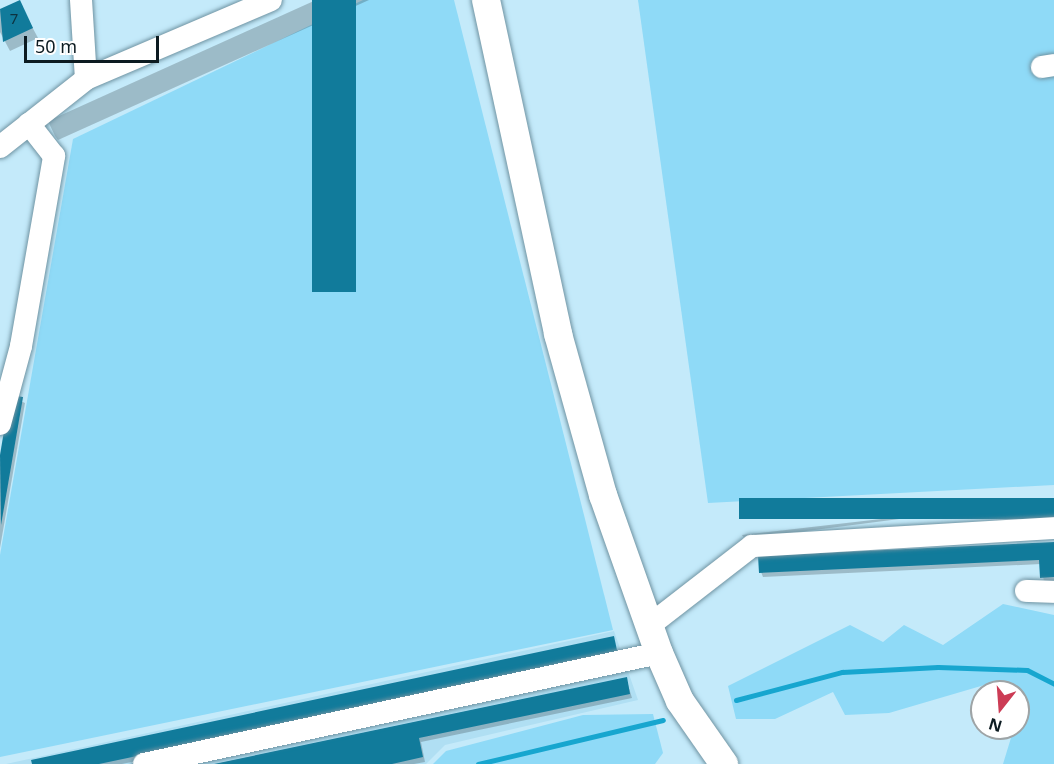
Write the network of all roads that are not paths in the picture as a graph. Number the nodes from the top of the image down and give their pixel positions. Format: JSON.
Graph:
{"nodes":[{"id":1,"x":81,"y":0,"type":"edge"},
{"id":2,"x":271,"y":0,"type":"edge"},
{"id":3,"x":486,"y":0,"type":"edge"},
{"id":4,"x":86,"y":79,"type":"junction"},
{"id":5,"x":28,"y":124,"type":"junction"},
{"id":6,"x":0,"y":147,"type":"edge"},
{"id":7,"x":0,"y":424,"type":"edge"},
{"id":8,"x":1054,"y":528,"type":"edge"},
{"id":9,"x":1026,"y":591,"type":"dead end"},
{"id":10,"x":1054,"y":592,"type":"edge"},
{"id":11,"x":650,"y":624,"type":"junction"},
{"id":12,"x":659,"y":653,"type":"junction"},
{"id":13,"x":144,"y":764,"type":"edge"},
{"id":14,"x":724,"y":764,"type":"edge"}],
"edges":[{"from":1,"to":4,"type":"street"},
{"from":2,"to":4,"type":"street"},
{"from":3,"to":11,"type":"main road"},
{"from":4,"to":5,"type":"street"},
{"from":5,"to":6,"type":"street"},
{"from":5,"to":7,"type":"street"},
{"from":8,"to":11,"type":"street"},
{"from":9,"to":10,"type":"street"},
{"from":11,"to":12,"type":"main road"},
{"from":12,"to":13,"type":"street"},
{"from":12,"to":14,"type":"main road"}]}
